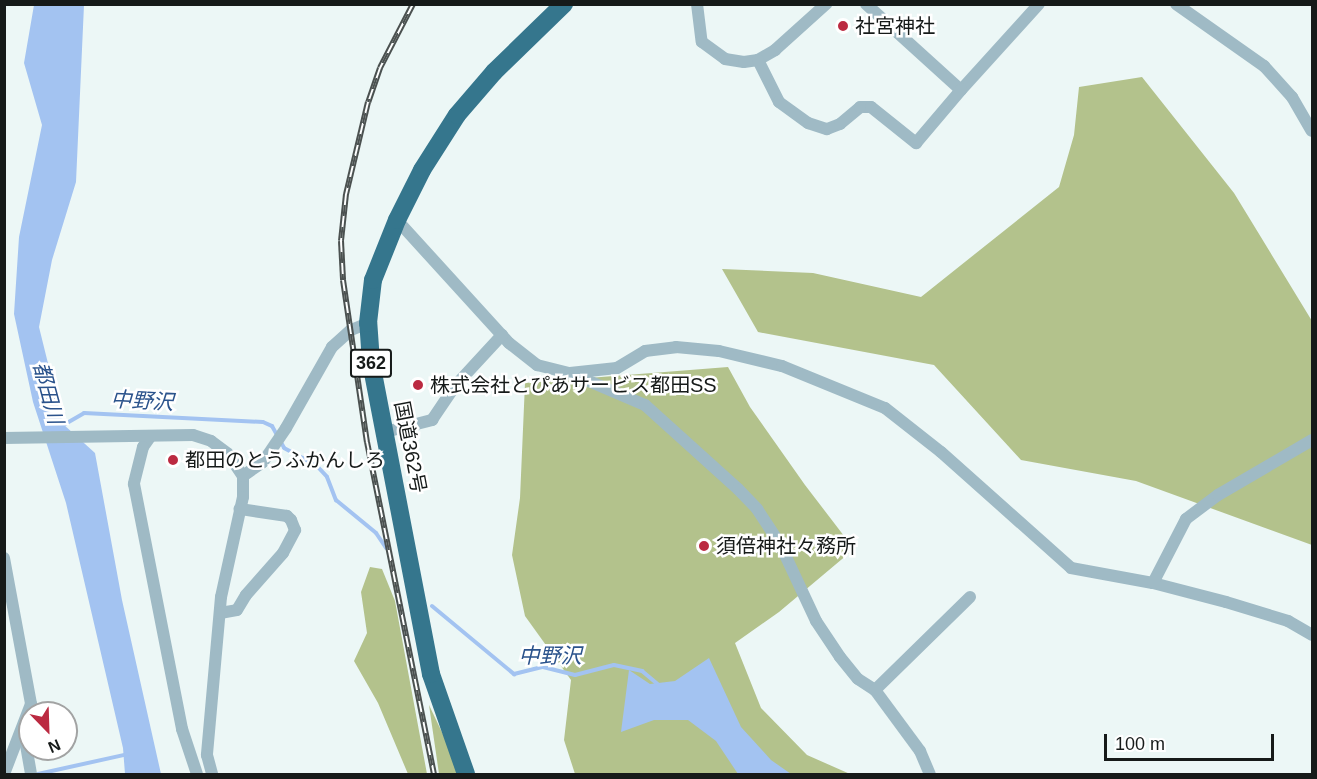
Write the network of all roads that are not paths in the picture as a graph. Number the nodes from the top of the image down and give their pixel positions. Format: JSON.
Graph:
{"nodes":[{"id":1,"x":564,"y":4,"type":"edge"},
{"id":2,"x":697,"y":4,"type":"edge"},
{"id":3,"x":826,"y":4,"type":"edge"},
{"id":4,"x":866,"y":4,"type":"edge"},
{"id":5,"x":1039,"y":4,"type":"edge"},
{"id":6,"x":1176,"y":4,"type":"edge"},
{"id":7,"x":758,"y":60,"type":"junction"},
{"id":8,"x":961,"y":90,"type":"junction"},
{"id":9,"x":1312,"y":131,"type":"edge"},
{"id":10,"x":397,"y":220,"type":"junction"},
{"id":11,"x":368,"y":323,"type":"junction"},
{"id":12,"x":502,"y":335,"type":"junction"},
{"id":13,"x":570,"y":373,"type":"junction"},
{"id":14,"x":385,"y":432,"type":"junction"},
{"id":15,"x":150,"y":437,"type":"junction"},
{"id":16,"x":4,"y":438,"type":"edge"},
{"id":17,"x":1312,"y":440,"type":"edge"},
{"id":18,"x":243,"y":476,"type":"junction"},
{"id":19,"x":240,"y":509,"type":"junction"},
{"id":20,"x":4,"y":558,"type":"edge"},
{"id":21,"x":1153,"y":583,"type":"junction"},
{"id":22,"x":6,"y":587,"type":"edge"},
{"id":23,"x":970,"y":597,"type":"dead end"},
{"id":24,"x":220,"y":613,"type":"junction"},
{"id":25,"x":1312,"y":635,"type":"edge"},
{"id":26,"x":875,"y":690,"type":"junction"},
{"id":27,"x":30,"y":701,"type":"edge"},
{"id":28,"x":18,"y":741,"type":"edge"},
{"id":29,"x":30,"y":772,"type":"edge"},
{"id":30,"x":6,"y":774,"type":"edge"},
{"id":31,"x":197,"y":774,"type":"edge"},
{"id":32,"x":212,"y":774,"type":"edge"},
{"id":33,"x":466,"y":774,"type":"edge"},
{"id":34,"x":930,"y":774,"type":"edge"}],
"edges":[{"from":1,"to":10,"type":"highway","name":"国道362号","number":"362"},
{"from":2,"to":7,"type":"street"},
{"from":3,"to":7,"type":"street"},
{"from":4,"to":8,"type":"street"},
{"from":5,"to":8,"type":"street"},
{"from":6,"to":9,"type":"street"},
{"from":7,"to":8,"type":"street"},
{"from":10,"to":11,"type":"highway","name":"国道362号","number":"362"},
{"from":10,"to":12,"type":"street"},
{"from":11,"to":14,"type":"highway","name":"国道362号","number":"362"},
{"from":11,"to":18,"type":"street"},
{"from":12,"to":13,"type":"street"},
{"from":12,"to":14,"type":"street"},
{"from":13,"to":21,"type":"street"},
{"from":13,"to":26,"type":"street"},
{"from":14,"to":33,"type":"highway","name":"国道362号","number":"362"},
{"from":15,"to":16,"type":"street"},
{"from":15,"to":18,"type":"street"},
{"from":15,"to":31,"type":"street"},
{"from":17,"to":21,"type":"street"},
{"from":18,"to":19,"type":"street"},
{"from":19,"to":24,"type":"street"},
{"from":19,"to":24,"type":"street"},
{"from":20,"to":22,"type":"street"},
{"from":21,"to":25,"type":"street"},
{"from":22,"to":27,"type":"street"},
{"from":23,"to":26,"type":"street"},
{"from":24,"to":32,"type":"street"},
{"from":26,"to":34,"type":"street"},
{"from":28,"to":30,"type":"street"},
{"from":29,"to":30,"type":"street"}]}
